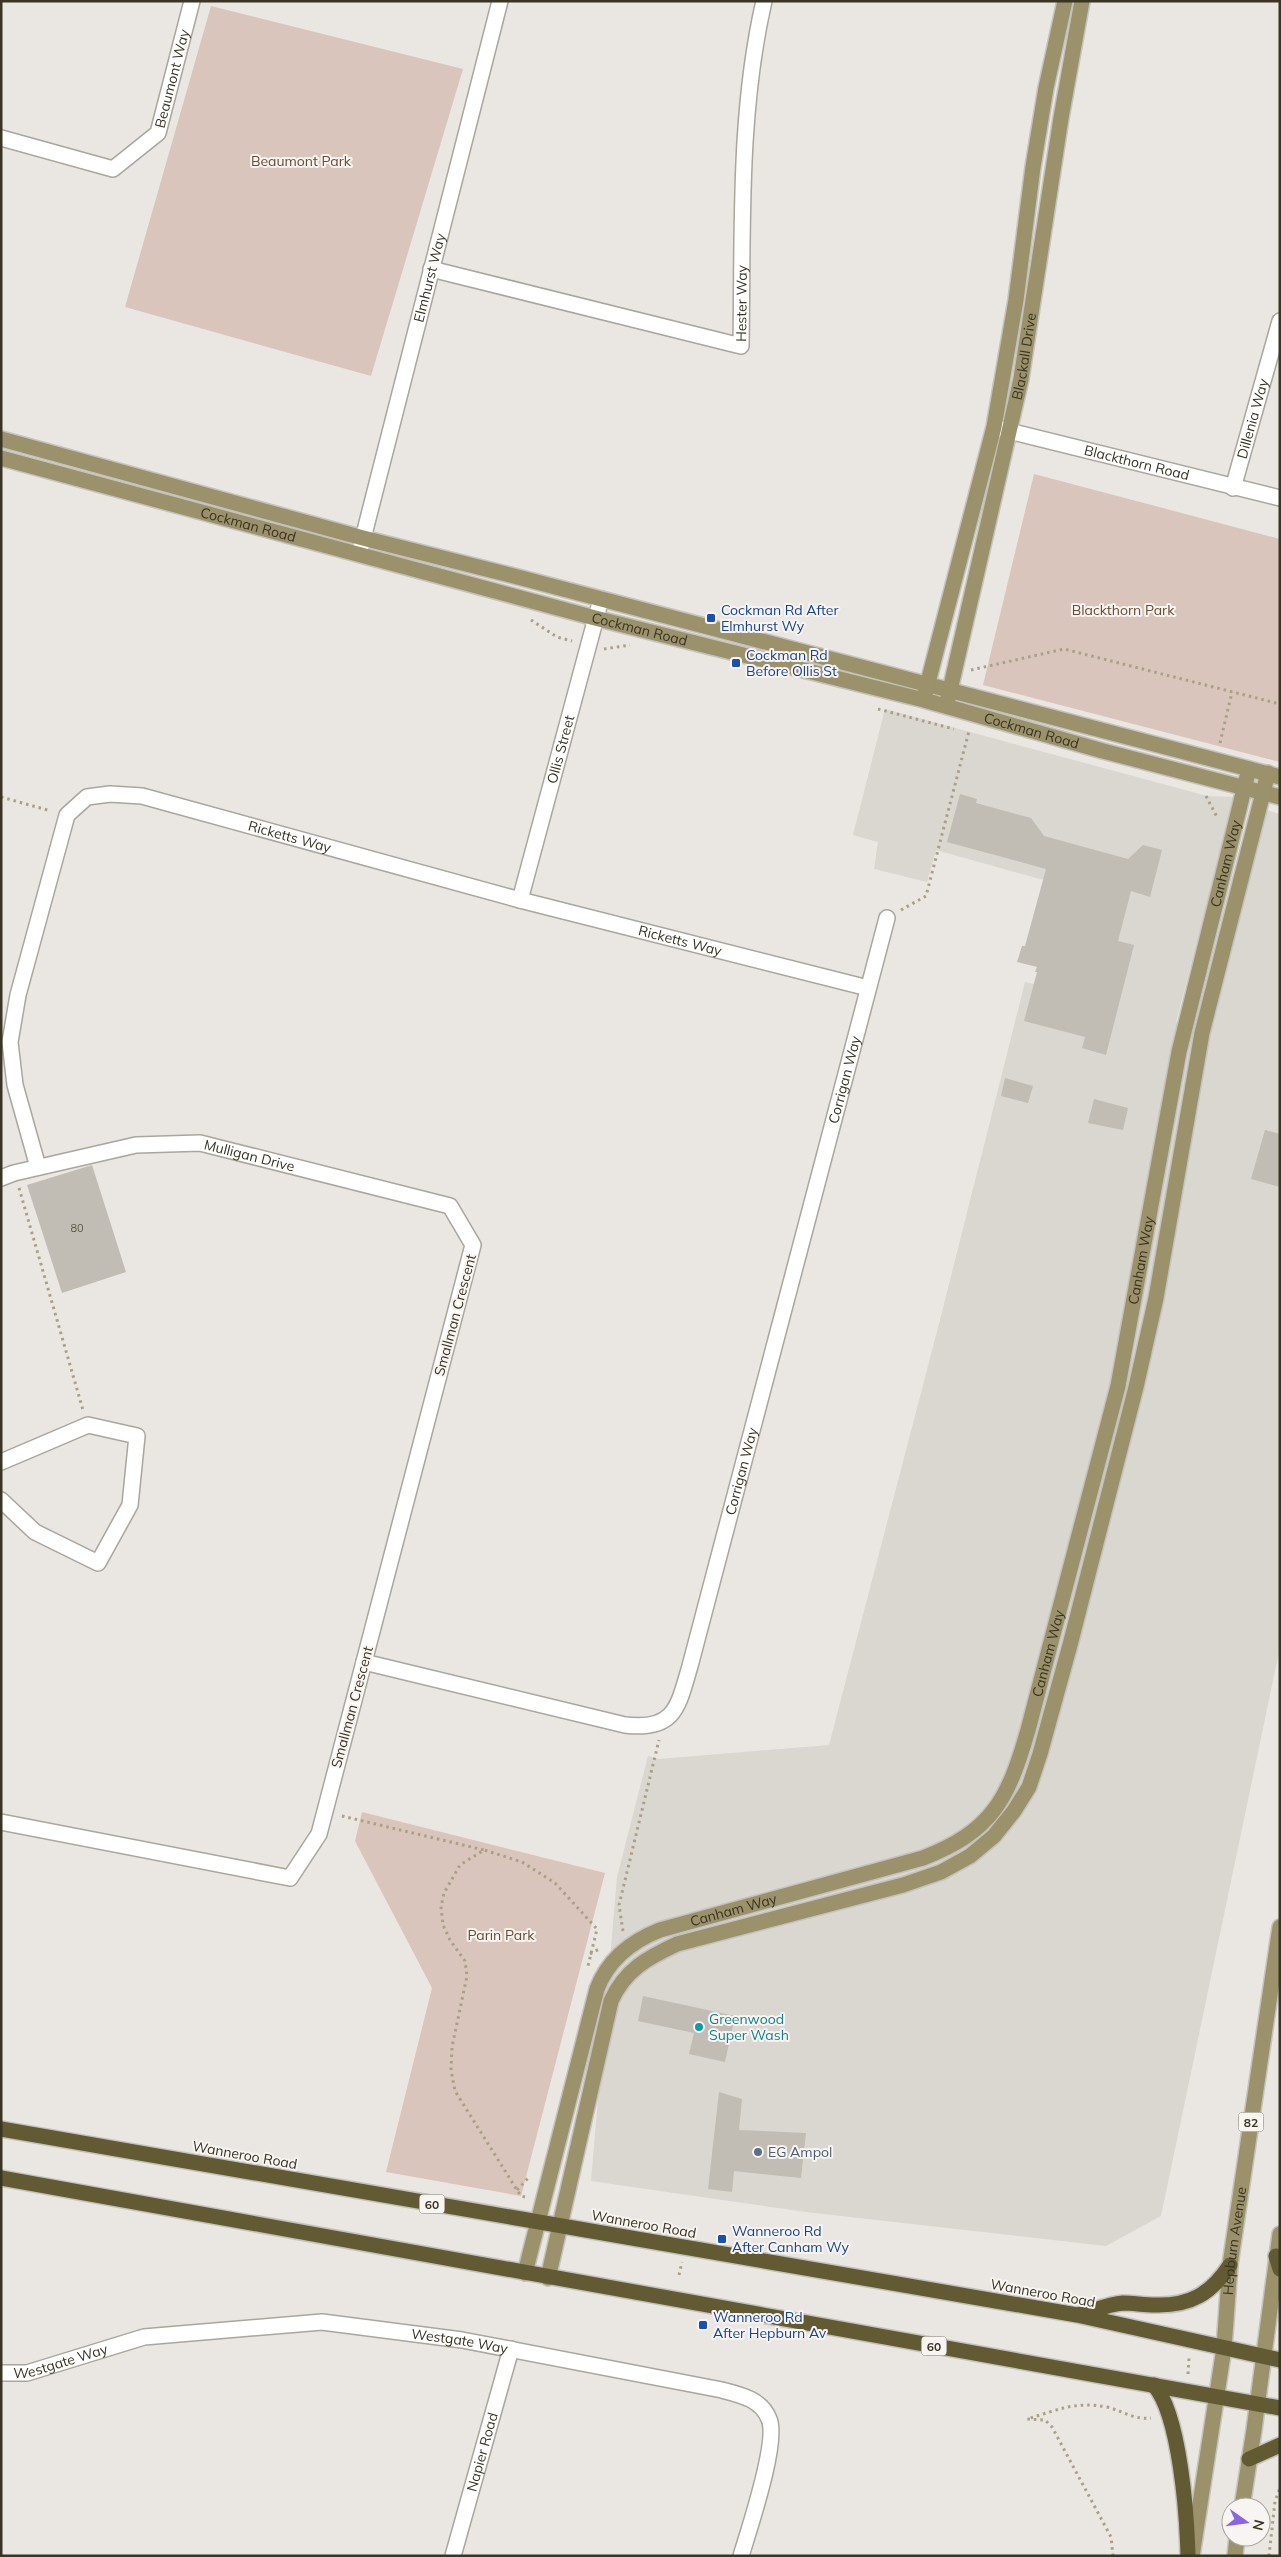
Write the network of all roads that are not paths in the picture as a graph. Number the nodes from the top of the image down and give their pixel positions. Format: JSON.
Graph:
{"nodes":[{"id":1,"x":192,"y":1,"type":"edge"},
{"id":2,"x":500,"y":1,"type":"edge"},
{"id":3,"x":764,"y":1,"type":"edge"},
{"id":4,"x":1064,"y":1,"type":"edge"},
{"id":5,"x":1082,"y":1,"type":"edge"},
{"id":6,"x":1,"y":138,"type":"edge"},
{"id":7,"x":432,"y":269,"type":"junction"},
{"id":8,"x":1280,"y":321,"type":"edge"},
{"id":9,"x":994,"y":427,"type":"junction"},
{"id":10,"x":1010,"y":431,"type":"junction"},
{"id":11,"x":1,"y":440,"type":"edge"},
{"id":12,"x":1,"y":458,"type":"edge"},
{"id":13,"x":1233,"y":488,"type":"junction"},
{"id":14,"x":1280,"y":498,"type":"edge"},
{"id":15,"x":363,"y":538,"type":"junction"},
{"id":16,"x":359,"y":554,"type":"junction"},
{"id":17,"x":601,"y":599,"type":"junction"},
{"id":18,"x":595,"y":618,"type":"junction"},
{"id":19,"x":928,"y":685,"type":"junction"},
{"id":20,"x":950,"y":691,"type":"junction"},
{"id":21,"x":924,"y":700,"type":"junction"},
{"id":22,"x":946,"y":706,"type":"junction"},
{"id":23,"x":1249,"y":769,"type":"junction"},
{"id":24,"x":1274,"y":775,"type":"edge"},
{"id":25,"x":1244,"y":786,"type":"junction"},
{"id":26,"x":1263,"y":792,"type":"junction"},
{"id":27,"x":1280,"y":796,"type":"edge"},
{"id":28,"x":520,"y":900,"type":"junction"},
{"id":29,"x":887,"y":918,"type":"road end"},
{"id":30,"x":868,"y":988,"type":"junction"},
{"id":31,"x":38,"y":1167,"type":"junction"},
{"id":32,"x":8,"y":1175,"type":"edge"},
{"id":33,"x":473,"y":1245,"type":"joint"},
{"id":34,"x":1,"y":1462,"type":"edge"},
{"id":35,"x":1,"y":1500,"type":"edge"},
{"id":36,"x":364,"y":1662,"type":"junction"},
{"id":37,"x":1,"y":1822,"type":"edge"},
{"id":38,"x":1280,"y":1927,"type":"edge"},
{"id":39,"x":1,"y":2129,"type":"edge"},
{"id":40,"x":1,"y":2178,"type":"edge"},
{"id":41,"x":538,"y":2222,"type":"junction"},
{"id":42,"x":560,"y":2226,"type":"junction"},
{"id":43,"x":1280,"y":2234,"type":"edge"},
{"id":44,"x":1278,"y":2262,"type":"edge"},
{"id":45,"x":1230,"y":2265,"type":"junction"},
{"id":46,"x":525,"y":2273,"type":"junction"},
{"id":47,"x":548,"y":2278,"type":"junction"},
{"id":48,"x":1078,"y":2315,"type":"junction"},
{"id":49,"x":1224,"y":2348,"type":"junction"},
{"id":50,"x":511,"y":2349,"type":"junction"},
{"id":51,"x":1262,"y":2356,"type":"junction"},
{"id":52,"x":1280,"y":2360,"type":"edge"},
{"id":53,"x":1,"y":2373,"type":"edge"},
{"id":54,"x":1154,"y":2385,"type":"junction"},
{"id":55,"x":1216,"y":2396,"type":"junction"},
{"id":56,"x":1257,"y":2405,"type":"junction"},
{"id":57,"x":1280,"y":2408,"type":"edge"},
{"id":58,"x":1280,"y":2445,"type":"edge"},
{"id":59,"x":1249,"y":2459,"type":"junction"},
{"id":60,"x":1243,"y":2497,"type":"edge"},
{"id":61,"x":453,"y":2556,"type":"edge"},
{"id":62,"x":741,"y":2556,"type":"edge"},
{"id":63,"x":1188,"y":2556,"type":"edge"},
{"id":64,"x":1192,"y":2556,"type":"edge"}],
"edges":[{"from":1,"to":6,"type":"street","name":"Beaumont Way"},
{"from":2,"to":7,"type":"street","name":"Elmhurst Way"},
{"from":3,"to":7,"type":"street","name":"Hester Way"},
{"from":4,"to":9,"type":"main road","name":"Blackall Drive"},
{"from":5,"to":10,"type":"main road","name":"Blackall Drive"},
{"from":7,"to":15,"type":"street","name":"Elmhurst Way"},
{"from":8,"to":13,"type":"street","name":"Dillenia Way"},
{"from":9,"to":10,"type":"street","name":"Blackthorn Road"},
{"from":9,"to":19,"type":"main road","name":"Blackall Drive"},
{"from":10,"to":13,"type":"street","name":"Blackthorn Road"},
{"from":10,"to":20,"type":"main road","name":"Blackall Drive"},
{"from":11,"to":15,"type":"main road","name":"Cockman Road"},
{"from":12,"to":16,"type":"main road","name":"Cockman Road"},
{"from":13,"to":14,"type":"street","name":"Blackthorn Road"},
{"from":15,"to":16,"type":"street","name":"Elmhurst Way"},
{"from":15,"to":17,"type":"main road","name":"Cockman Road"},
{"from":16,"to":18,"type":"main road","name":"Cockman Road"},
{"from":17,"to":18,"type":"street","name":"Ollis Street"},
{"from":17,"to":19,"type":"main road","name":"Cockman Road"},
{"from":18,"to":21,"type":"main road","name":"Cockman Road"},
{"from":18,"to":28,"type":"street","name":"Ollis Street"},
{"from":19,"to":20,"type":"main road","name":"Cockman Road"},
{"from":19,"to":21,"type":"main road","name":"Blackall Drive"},
{"from":20,"to":22,"type":"main road","name":"Blackall Drive"},
{"from":20,"to":23,"type":"main road","name":"Cockman Road"},
{"from":21,"to":22,"type":"main road","name":"Cockman Road"},
{"from":22,"to":25,"type":"main road","name":"Cockman Road"},
{"from":23,"to":24,"type":"main road","name":"Cockman Road"},
{"from":23,"to":25,"type":"main road","name":"Canham Way"},
{"from":24,"to":26,"type":"main road","name":"Canham Way"},
{"from":25,"to":26,"type":"main road","name":"Cockman Road"},
{"from":25,"to":41,"type":"main road","name":"Canham Way"},
{"from":26,"to":27,"type":"main road","name":"Cockman Road"},
{"from":26,"to":42,"type":"main road","name":"Canham Way"},
{"from":28,"to":30,"type":"street","name":"Ricketts Way"},
{"from":28,"to":31,"type":"street","name":"Ricketts Way"},
{"from":29,"to":30,"type":"street","name":"Corrigan Way"},
{"from":30,"to":36,"type":"street","name":"Corrigan Way"},
{"from":31,"to":32,"type":"street","name":"Mulligan Drive"},
{"from":31,"to":33,"type":"street","name":"Mulligan Drive"},
{"from":33,"to":36,"type":"street","name":"Smallman Crescent"},
{"from":34,"to":35,"type":"street"},
{"from":36,"to":37,"type":"street","name":"Smallman Crescent"},
{"from":38,"to":45,"type":"main road","name":"Hepburn Avenue","number":"82"},
{"from":39,"to":41,"type":"highway","name":"Wanneroo Road","number":"60"},
{"from":40,"to":46,"type":"highway","number":"60"},
{"from":41,"to":42,"type":"highway","name":"Wanneroo Road","number":"60"},
{"from":41,"to":46,"type":"main road","name":"Canham Way"},
{"from":42,"to":47,"type":"main road","name":"Canham Way"},
{"from":42,"to":48,"type":"highway","name":"Wanneroo Road","number":"60"},
{"from":43,"to":44,"type":"main road"},
{"from":44,"to":51,"type":"main road"},
{"from":45,"to":48,"type":"highway"},
{"from":45,"to":49,"type":"main road","name":"Hepburn Avenue","number":"82"},
{"from":46,"to":47,"type":"highway","number":"60"},
{"from":47,"to":54,"type":"highway","number":"60"},
{"from":48,"to":49,"type":"highway","name":"Wanneroo Road","number":"60"},
{"from":49,"to":51,"type":"highway","name":"Wanneroo Road","number":"60"},
{"from":49,"to":55,"type":"main road","name":"Hepburn Avenue","number":"82"},
{"from":50,"to":53,"type":"street","name":"Westgate Way"},
{"from":50,"to":61,"type":"street","name":"Napier Road"},
{"from":50,"to":62,"type":"street","name":"Westgate Way"},
{"from":51,"to":52,"type":"highway","name":"Wanneroo Road","number":"60"},
{"from":51,"to":56,"type":"main road"},
{"from":54,"to":55,"type":"highway","number":"60"},
{"from":54,"to":63,"type":"highway"},
{"from":55,"to":56,"type":"highway","number":"60"},
{"from":55,"to":64,"type":"main road","name":"Hepburn Avenue","number":"82"},
{"from":56,"to":57,"type":"highway","number":"60"},
{"from":56,"to":59,"type":"main road"},
{"from":58,"to":59,"type":"highway"},
{"from":59,"to":60,"type":"main road"}]}
